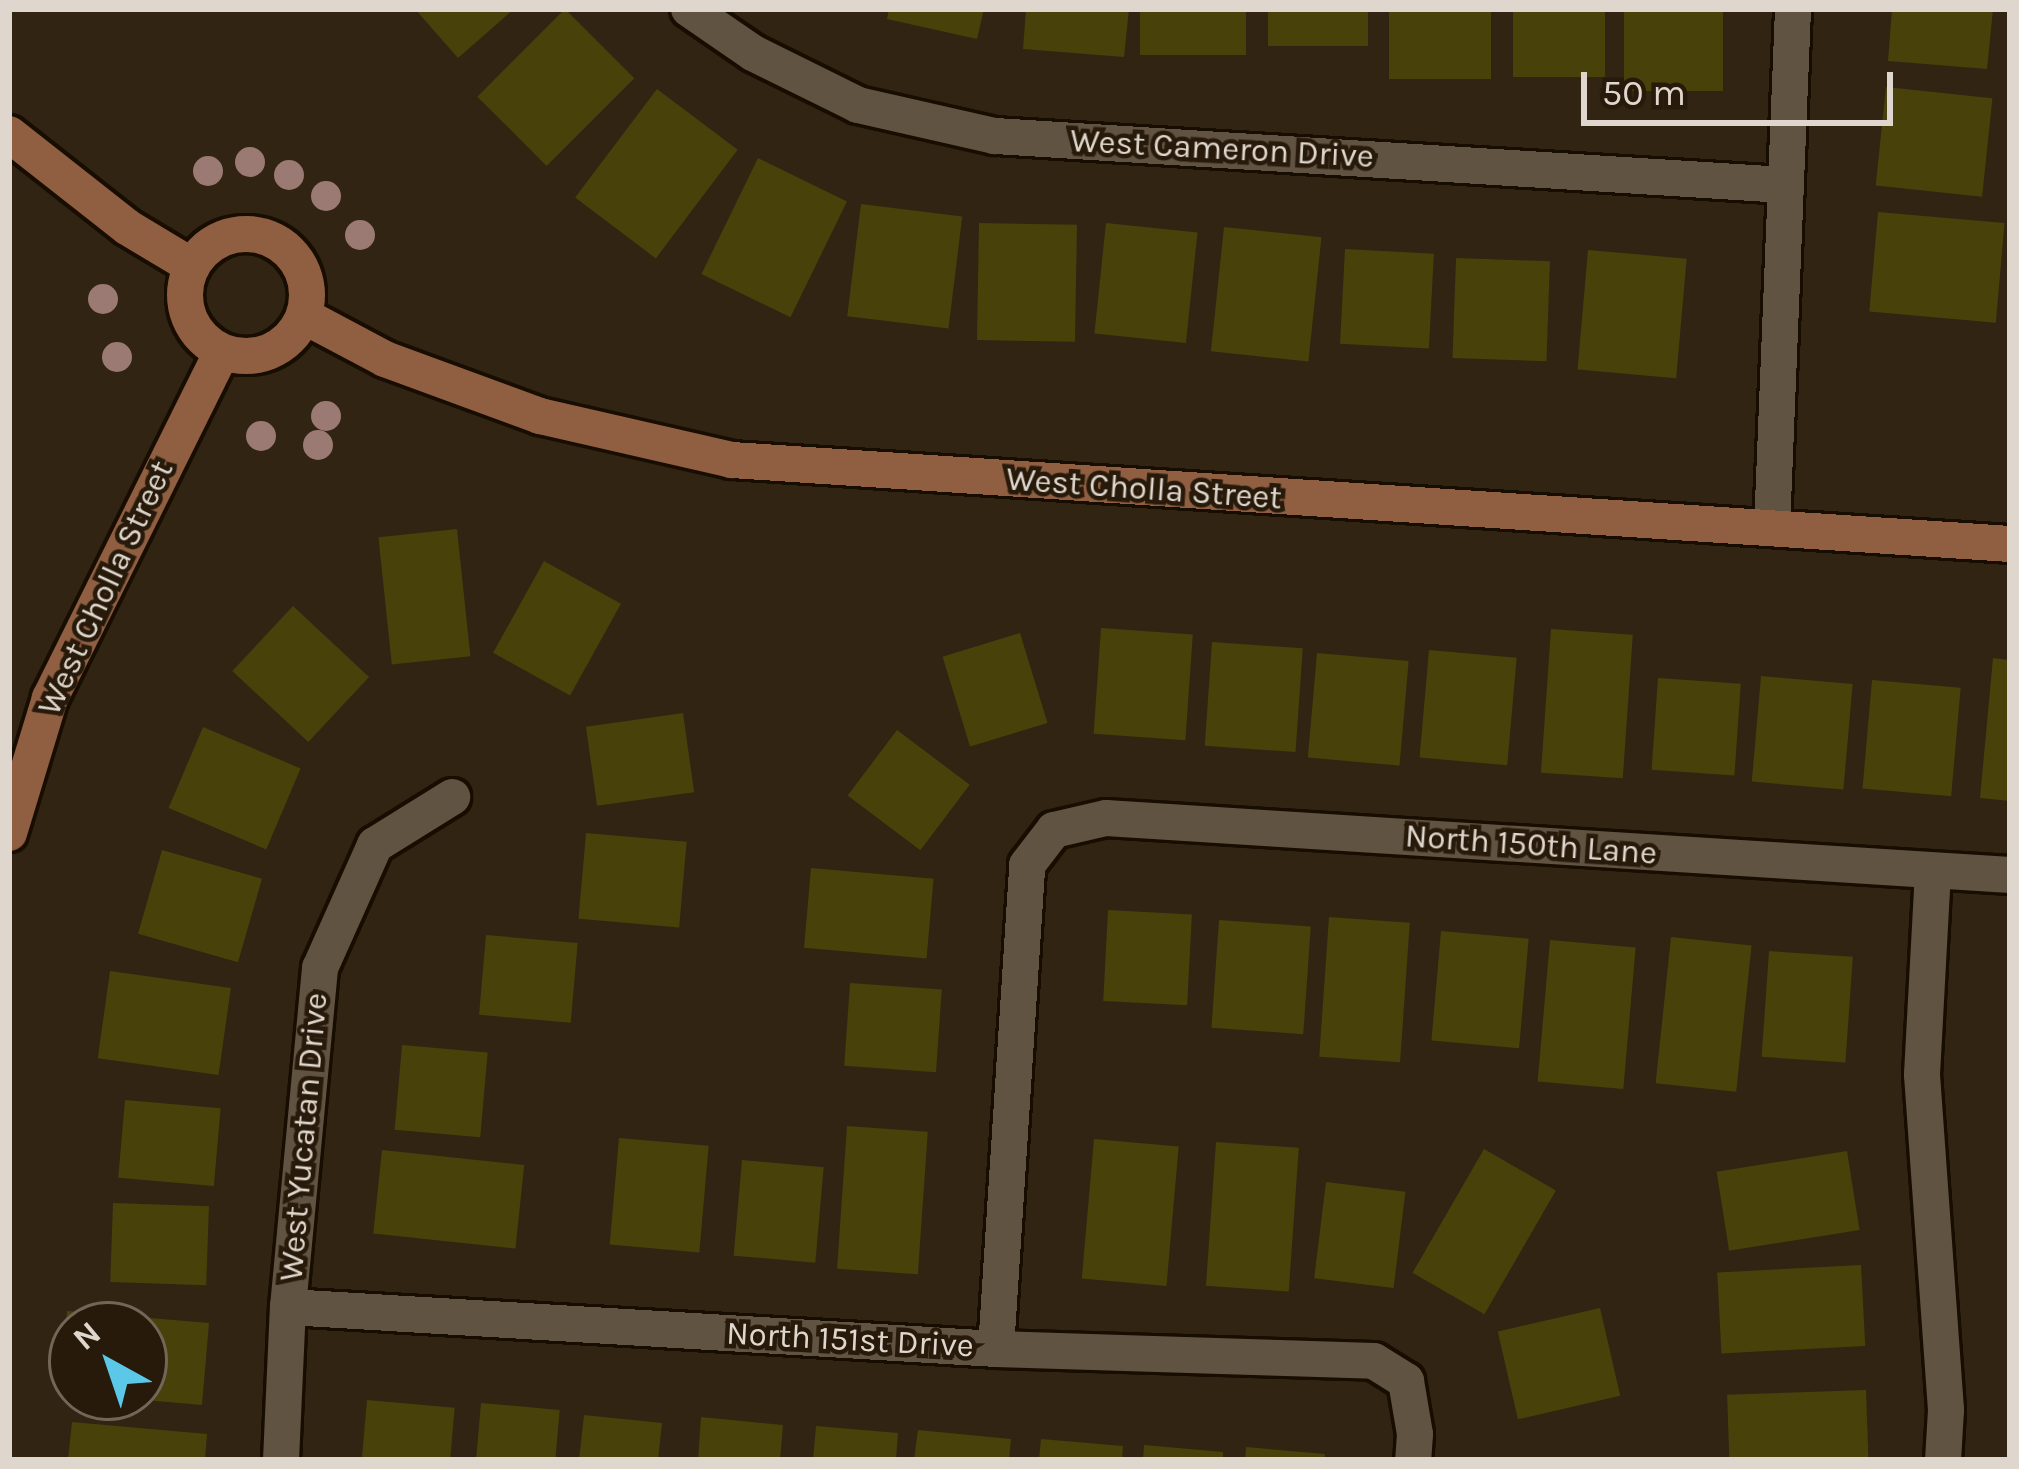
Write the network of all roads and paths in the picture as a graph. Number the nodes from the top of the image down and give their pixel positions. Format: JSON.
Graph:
{"nodes":[{"id":1,"x":688,"y":9,"type":"edge"},
{"id":2,"x":1793,"y":9,"type":"edge"},
{"id":3,"x":9,"y":134,"type":"edge"},
{"id":4,"x":1785,"y":185,"type":"junction"},
{"id":5,"x":192,"y":266,"type":"junction"},
{"id":6,"x":304,"y":316,"type":"junction"},
{"id":7,"x":222,"y":352,"type":"junction"},
{"id":8,"x":1772,"y":528,"type":"junction"},
{"id":9,"x":2010,"y":544,"type":"edge"},
{"id":10,"x":452,"y":797,"type":"dead end"},
{"id":11,"x":9,"y":833,"type":"edge"},
{"id":12,"x":1933,"y":871,"type":"junction"},
{"id":13,"x":2010,"y":875,"type":"edge"},
{"id":14,"x":288,"y":1306,"type":"junction"},
{"id":15,"x":997,"y":1349,"type":"junction"},
{"id":16,"x":281,"y":1460,"type":"edge"},
{"id":17,"x":1413,"y":1460,"type":"edge"},
{"id":18,"x":1943,"y":1460,"type":"edge"}],
"edges":[{"from":1,"to":4,"type":"street","name":"West Cameron Drive"},
{"from":2,"to":4,"type":"street"},
{"from":3,"to":5,"type":"street"},
{"from":4,"to":8,"type":"street"},
{"from":5,"to":6,"type":"street"},
{"from":5,"to":7,"type":"street"},
{"from":6,"to":7,"type":"street"},
{"from":6,"to":8,"type":"street","name":"West Cholla Street"},
{"from":7,"to":11,"type":"street","name":"West Cholla Street"},
{"from":8,"to":9,"type":"street","name":"West Cholla Street"},
{"from":10,"to":14,"type":"street","name":"West Yucatan Drive"},
{"from":12,"to":13,"type":"street","name":"North 150th Lane"},
{"from":12,"to":15,"type":"street","name":"North 150th Lane"},
{"from":12,"to":18,"type":"street"},
{"from":14,"to":15,"type":"street","name":"North 151st Drive"},
{"from":14,"to":16,"type":"street","name":"West Yucatan Drive"},
{"from":15,"to":17,"type":"street","name":"North 151st Drive"}]}
